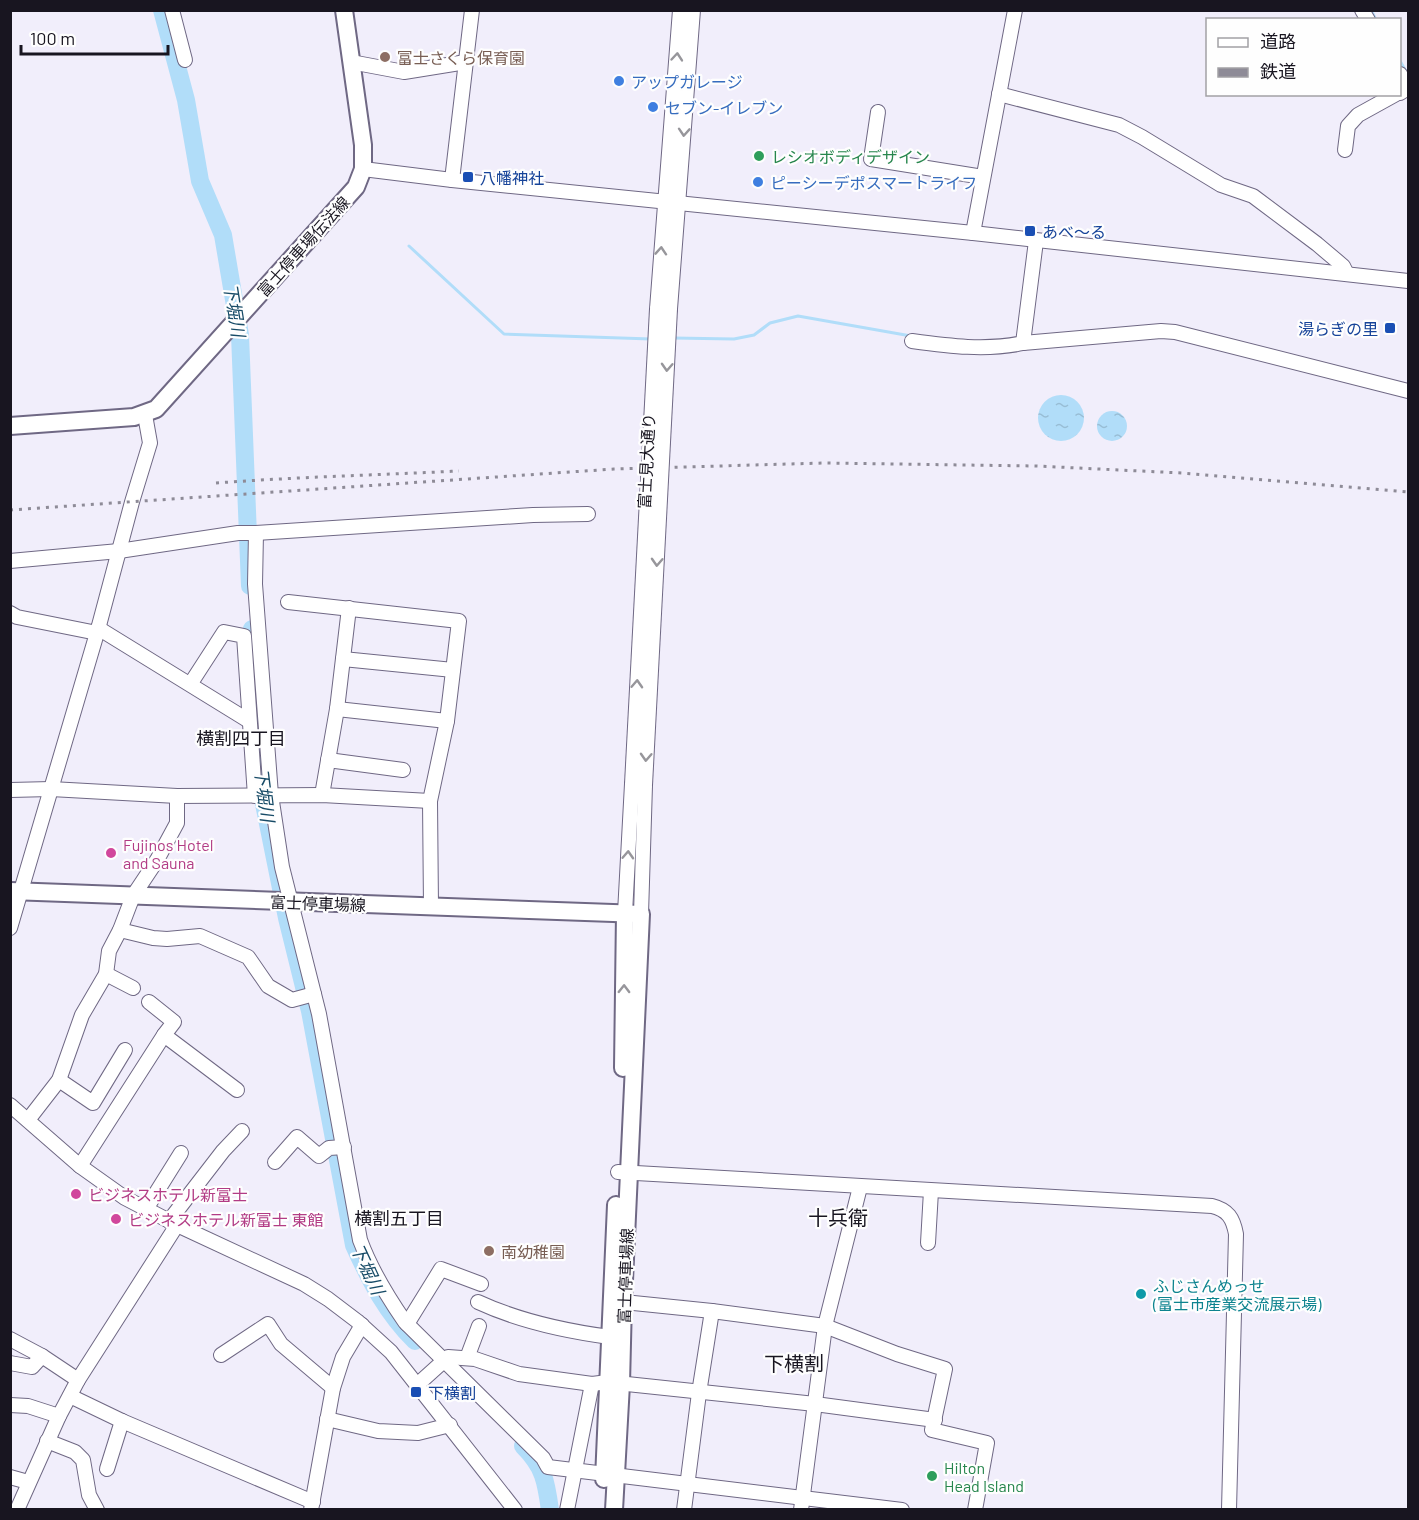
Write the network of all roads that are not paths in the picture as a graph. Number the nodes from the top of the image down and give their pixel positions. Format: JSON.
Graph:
{"nodes":[{"id":1,"x":172,"y":10,"type":"edge"},
{"id":2,"x":344,"y":10,"type":"edge"},
{"id":3,"x":472,"y":10,"type":"edge"},
{"id":4,"x":680,"y":10,"type":"edge"},
{"id":5,"x":693,"y":10,"type":"edge"},
{"id":6,"x":1015,"y":10,"type":"edge"},
{"id":7,"x":185,"y":60,"type":"dead end"},
{"id":8,"x":351,"y":62,"type":"junction"},
{"id":9,"x":466,"y":62,"type":"junction"},
{"id":10,"x":999,"y":94,"type":"junction"},
{"id":11,"x":1394,"y":96,"type":"edge"},
{"id":12,"x":878,"y":112,"type":"dead end"},
{"id":13,"x":1345,"y":150,"type":"dead end"},
{"id":14,"x":363,"y":169,"type":"junction"},
{"id":15,"x":983,"y":177,"type":"junction"},
{"id":16,"x":452,"y":180,"type":"junction"},
{"id":17,"x":672,"y":203,"type":"junction"},
{"id":18,"x":973,"y":233,"type":"junction"},
{"id":19,"x":1036,"y":241,"type":"junction"},
{"id":20,"x":1347,"y":274,"type":"junction"},
{"id":21,"x":1408,"y":281,"type":"edge"},
{"id":22,"x":912,"y":341,"type":"dead end"},
{"id":23,"x":1023,"y":343,"type":"junction"},
{"id":24,"x":1408,"y":391,"type":"edge"},
{"id":25,"x":145,"y":415,"type":"junction"},
{"id":26,"x":10,"y":426,"type":"edge"},
{"id":27,"x":588,"y":514,"type":"dead end"},
{"id":28,"x":256,"y":533,"type":"junction"},
{"id":29,"x":119,"y":551,"type":"junction"},
{"id":30,"x":10,"y":561,"type":"edge"},
{"id":31,"x":288,"y":602,"type":"dead end"},
{"id":32,"x":349,"y":608,"type":"junction"},
{"id":33,"x":10,"y":613,"type":"edge"},
{"id":34,"x":98,"y":630,"type":"junction"},
{"id":35,"x":343,"y":659,"type":"junction"},
{"id":36,"x":453,"y":670,"type":"junction"},
{"id":37,"x":190,"y":683,"type":"junction"},
{"id":38,"x":337,"y":710,"type":"junction"},
{"id":39,"x":249,"y":721,"type":"junction"},
{"id":40,"x":447,"y":721,"type":"junction"},
{"id":41,"x":328,"y":760,"type":"junction"},
{"id":42,"x":403,"y":770,"type":"dead end"},
{"id":43,"x":51,"y":789,"type":"junction"},
{"id":44,"x":10,"y":790,"type":"edge"},
{"id":45,"x":271,"y":795,"type":"junction"},
{"id":46,"x":322,"y":795,"type":"junction"},
{"id":47,"x":177,"y":796,"type":"junction"},
{"id":48,"x":255,"y":796,"type":"junction"},
{"id":49,"x":430,"y":801,"type":"junction"},
{"id":50,"x":16,"y":891,"type":"edge"},
{"id":51,"x":133,"y":896,"type":"junction"},
{"id":52,"x":290,"y":902,"type":"junction"},
{"id":53,"x":431,"y":907,"type":"junction"},
{"id":54,"x":633,"y":914,"type":"junction"},
{"id":55,"x":10,"y":928,"type":"edge"},
{"id":56,"x":120,"y":930,"type":"junction"},
{"id":57,"x":106,"y":974,"type":"junction"},
{"id":58,"x":133,"y":988,"type":"dead end"},
{"id":59,"x":309,"y":995,"type":"junction"},
{"id":60,"x":149,"y":1002,"type":"dead end"},
{"id":61,"x":164,"y":1035,"type":"junction"},
{"id":62,"x":125,"y":1050,"type":"dead end"},
{"id":63,"x":59,"y":1080,"type":"junction"},
{"id":64,"x":237,"y":1090,"type":"dead end"},
{"id":65,"x":10,"y":1105,"type":"edge"},
{"id":66,"x":28,"y":1120,"type":"junction"},
{"id":67,"x":242,"y":1131,"type":"dead end"},
{"id":68,"x":339,"y":1148,"type":"junction"},
{"id":69,"x":181,"y":1153,"type":"dead end"},
{"id":70,"x":275,"y":1162,"type":"dead end"},
{"id":71,"x":80,"y":1166,"type":"junction"},
{"id":72,"x":623,"y":1173,"type":"junction"},
{"id":73,"x":860,"y":1187,"type":"junction"},
{"id":74,"x":931,"y":1191,"type":"junction"},
{"id":75,"x":146,"y":1209,"type":"junction"},
{"id":76,"x":173,"y":1223,"type":"junction"},
{"id":77,"x":928,"y":1243,"type":"dead end"},
{"id":78,"x":481,"y":1284,"type":"dead end"},
{"id":79,"x":478,"y":1302,"type":"dead end"},
{"id":80,"x":617,"y":1302,"type":"junction"},
{"id":81,"x":712,"y":1311,"type":"junction"},
{"id":82,"x":407,"y":1324,"type":"junction"},
{"id":83,"x":362,"y":1325,"type":"junction"},
{"id":84,"x":479,"y":1326,"type":"dead end"},
{"id":85,"x":825,"y":1326,"type":"junction"},
{"id":86,"x":610,"y":1337,"type":"junction"},
{"id":87,"x":10,"y":1339,"type":"edge"},
{"id":88,"x":221,"y":1355,"type":"dead end"},
{"id":89,"x":42,"y":1356,"type":"junction"},
{"id":90,"x":467,"y":1358,"type":"junction"},
{"id":91,"x":10,"y":1363,"type":"edge"},
{"id":92,"x":440,"y":1364,"type":"junction"},
{"id":93,"x":78,"y":1380,"type":"junction"},
{"id":94,"x":607,"y":1383,"type":"junction"},
{"id":95,"x":417,"y":1385,"type":"junction"},
{"id":96,"x":333,"y":1388,"type":"junction"},
{"id":97,"x":699,"y":1393,"type":"junction"},
{"id":98,"x":70,"y":1396,"type":"junction"},
{"id":99,"x":815,"y":1404,"type":"junction"},
{"id":100,"x":10,"y":1405,"type":"edge"},
{"id":101,"x":59,"y":1416,"type":"junction"},
{"id":102,"x":327,"y":1419,"type":"junction"},
{"id":103,"x":935,"y":1420,"type":"junction"},
{"id":104,"x":122,"y":1421,"type":"junction"},
{"id":105,"x":450,"y":1425,"type":"junction"},
{"id":106,"x":47,"y":1441,"type":"junction"},
{"id":107,"x":107,"y":1469,"type":"dead end"},
{"id":108,"x":575,"y":1470,"type":"junction"},
{"id":109,"x":610,"y":1474,"type":"junction"},
{"id":110,"x":10,"y":1477,"type":"edge"},
{"id":111,"x":28,"y":1482,"type":"junction"},
{"id":112,"x":688,"y":1483,"type":"junction"},
{"id":113,"x":802,"y":1503,"type":"edge"},
{"id":114,"x":312,"y":1506,"type":"edge"},
{"id":115,"x":17,"y":1509,"type":"edge"},
{"id":116,"x":97,"y":1509,"type":"edge"},
{"id":117,"x":515,"y":1509,"type":"edge"},
{"id":118,"x":567,"y":1509,"type":"edge"},
{"id":119,"x":602,"y":1509,"type":"edge"},
{"id":120,"x":614,"y":1509,"type":"edge"},
{"id":121,"x":684,"y":1509,"type":"edge"},
{"id":122,"x":902,"y":1509,"type":"edge"},
{"id":123,"x":975,"y":1509,"type":"edge"},
{"id":124,"x":1229,"y":1509,"type":"edge"}],
"edges":[{"from":1,"to":7,"type":"street"},
{"from":2,"to":8,"type":"main road"},
{"from":3,"to":9,"type":"street"},
{"from":17,"to":4,"type":"street","name":"富士見大通り","one_way":true},
{"from":5,"to":17,"type":"street","name":"富士見大通り","one_way":true},
{"from":6,"to":10,"type":"street"},
{"from":8,"to":9,"type":"street"},
{"from":8,"to":14,"type":"main road"},
{"from":9,"to":16,"type":"street"},
{"from":10,"to":15,"type":"street"},
{"from":10,"to":20,"type":"street"},
{"from":11,"to":13,"type":"street"},
{"from":12,"to":15,"type":"street"},
{"from":14,"to":16,"type":"street"},
{"from":14,"to":25,"type":"main road","name":"富士停車場伝法線"},
{"from":15,"to":18,"type":"street"},
{"from":16,"to":17,"type":"street"},
{"from":17,"to":18,"type":"street"},
{"from":17,"to":54,"type":"street","name":"富士見大通り","bridge":true},
{"from":18,"to":19,"type":"street"},
{"from":19,"to":20,"type":"street"},
{"from":19,"to":23,"type":"street"},
{"from":20,"to":21,"type":"street"},
{"from":22,"to":23,"type":"street"},
{"from":23,"to":24,"type":"street"},
{"from":25,"to":26,"type":"main road"},
{"from":25,"to":29,"type":"street"},
{"from":27,"to":28,"type":"street"},
{"from":28,"to":29,"type":"street"},
{"from":28,"to":45,"type":"street"},
{"from":29,"to":30,"type":"street"},
{"from":29,"to":34,"type":"street"},
{"from":31,"to":32,"type":"street"},
{"from":32,"to":35,"type":"street"},
{"from":32,"to":36,"type":"street"},
{"from":33,"to":34,"type":"street"},
{"from":34,"to":37,"type":"street"},
{"from":34,"to":43,"type":"street"},
{"from":35,"to":36,"type":"street"},
{"from":35,"to":38,"type":"street"},
{"from":36,"to":40,"type":"street"},
{"from":37,"to":39,"type":"street"},
{"from":37,"to":39,"type":"street"},
{"from":38,"to":40,"type":"street"},
{"from":38,"to":41,"type":"street"},
{"from":39,"to":48,"type":"street"},
{"from":40,"to":49,"type":"street"},
{"from":41,"to":42,"type":"street"},
{"from":41,"to":46,"type":"street"},
{"from":43,"to":44,"type":"street"},
{"from":43,"to":47,"type":"street"},
{"from":43,"to":50,"type":"street"},
{"from":45,"to":46,"type":"street"},
{"from":45,"to":48,"type":"street"},
{"from":45,"to":52,"type":"street"},
{"from":46,"to":49,"type":"street"},
{"from":47,"to":48,"type":"street"},
{"from":47,"to":51,"type":"street"},
{"from":49,"to":53,"type":"street"},
{"from":50,"to":51,"type":"main road","name":"富士停車場線"},
{"from":50,"to":55,"type":"street"},
{"from":51,"to":52,"type":"main road","name":"富士停車場線"},
{"from":51,"to":56,"type":"street"},
{"from":52,"to":53,"type":"main road","name":"富士停車場線"},
{"from":52,"to":59,"type":"street"},
{"from":53,"to":54,"type":"main road","name":"富士停車場線"},
{"from":54,"to":72,"type":"main road","name":"富士停車場線"},
{"from":56,"to":57,"type":"street"},
{"from":56,"to":59,"type":"street"},
{"from":57,"to":58,"type":"street"},
{"from":57,"to":63,"type":"street"},
{"from":59,"to":68,"type":"street"},
{"from":60,"to":61,"type":"street"},
{"from":61,"to":64,"type":"street"},
{"from":61,"to":71,"type":"street"},
{"from":62,"to":63,"type":"street"},
{"from":63,"to":66,"type":"street"},
{"from":65,"to":66,"type":"street"},
{"from":66,"to":71,"type":"street"},
{"from":67,"to":76,"type":"street"},
{"from":68,"to":70,"type":"street"},
{"from":68,"to":82,"type":"street"},
{"from":69,"to":75,"type":"street"},
{"from":71,"to":75,"type":"street"},
{"from":72,"to":73,"type":"street"},
{"from":72,"to":80,"type":"main road","name":"富士停車場線"},
{"from":73,"to":74,"type":"street"},
{"from":73,"to":85,"type":"street"},
{"from":74,"to":77,"type":"street"},
{"from":74,"to":124,"type":"street"},
{"from":75,"to":76,"type":"street"},
{"from":76,"to":83,"type":"street"},
{"from":76,"to":93,"type":"street"},
{"from":78,"to":82,"type":"street"},
{"from":79,"to":86,"type":"street"},
{"from":80,"to":81,"type":"street"},
{"from":80,"to":86,"type":"main road","name":"富士停車場線"},
{"from":80,"to":94,"type":"main road","name":"富士停車場線"},
{"from":81,"to":85,"type":"street"},
{"from":81,"to":97,"type":"street"},
{"from":82,"to":92,"type":"street"},
{"from":83,"to":95,"type":"street"},
{"from":83,"to":96,"type":"street"},
{"from":84,"to":90,"type":"street"},
{"from":85,"to":99,"type":"street"},
{"from":85,"to":103,"type":"street"},
{"from":86,"to":94,"type":"main road","name":"富士停車場線"},
{"from":87,"to":89,"type":"street"},
{"from":88,"to":96,"type":"street"},
{"from":89,"to":91,"type":"street"},
{"from":89,"to":93,"type":"street"},
{"from":90,"to":92,"type":"street"},
{"from":90,"to":94,"type":"street"},
{"from":92,"to":95,"type":"street"},
{"from":92,"to":108,"type":"street"},
{"from":93,"to":98,"type":"street"},
{"from":94,"to":97,"type":"street"},
{"from":94,"to":108,"type":"street"},
{"from":94,"to":109,"type":"main road","name":"富士停車場線"},
{"from":95,"to":105,"type":"street"},
{"from":96,"to":102,"type":"street"},
{"from":97,"to":99,"type":"street"},
{"from":97,"to":112,"type":"street"},
{"from":98,"to":101,"type":"street"},
{"from":98,"to":104,"type":"street"},
{"from":99,"to":103,"type":"street"},
{"from":99,"to":113,"type":"street"},
{"from":100,"to":101,"type":"street"},
{"from":101,"to":106,"type":"street"},
{"from":102,"to":105,"type":"street"},
{"from":102,"to":114,"type":"street"},
{"from":103,"to":123,"type":"street"},
{"from":104,"to":107,"type":"street"},
{"from":104,"to":114,"type":"street"},
{"from":105,"to":117,"type":"street"},
{"from":106,"to":111,"type":"street"},
{"from":106,"to":116,"type":"street"},
{"from":108,"to":109,"type":"street"},
{"from":108,"to":118,"type":"street"},
{"from":109,"to":112,"type":"street"},
{"from":109,"to":119,"type":"main road","name":"富士停車場線"},
{"from":109,"to":120,"type":"main road","name":"富士停車場線"},
{"from":110,"to":111,"type":"street"},
{"from":111,"to":115,"type":"street"},
{"from":112,"to":113,"type":"street"},
{"from":112,"to":121,"type":"street"},
{"from":113,"to":122,"type":"street"}]}
